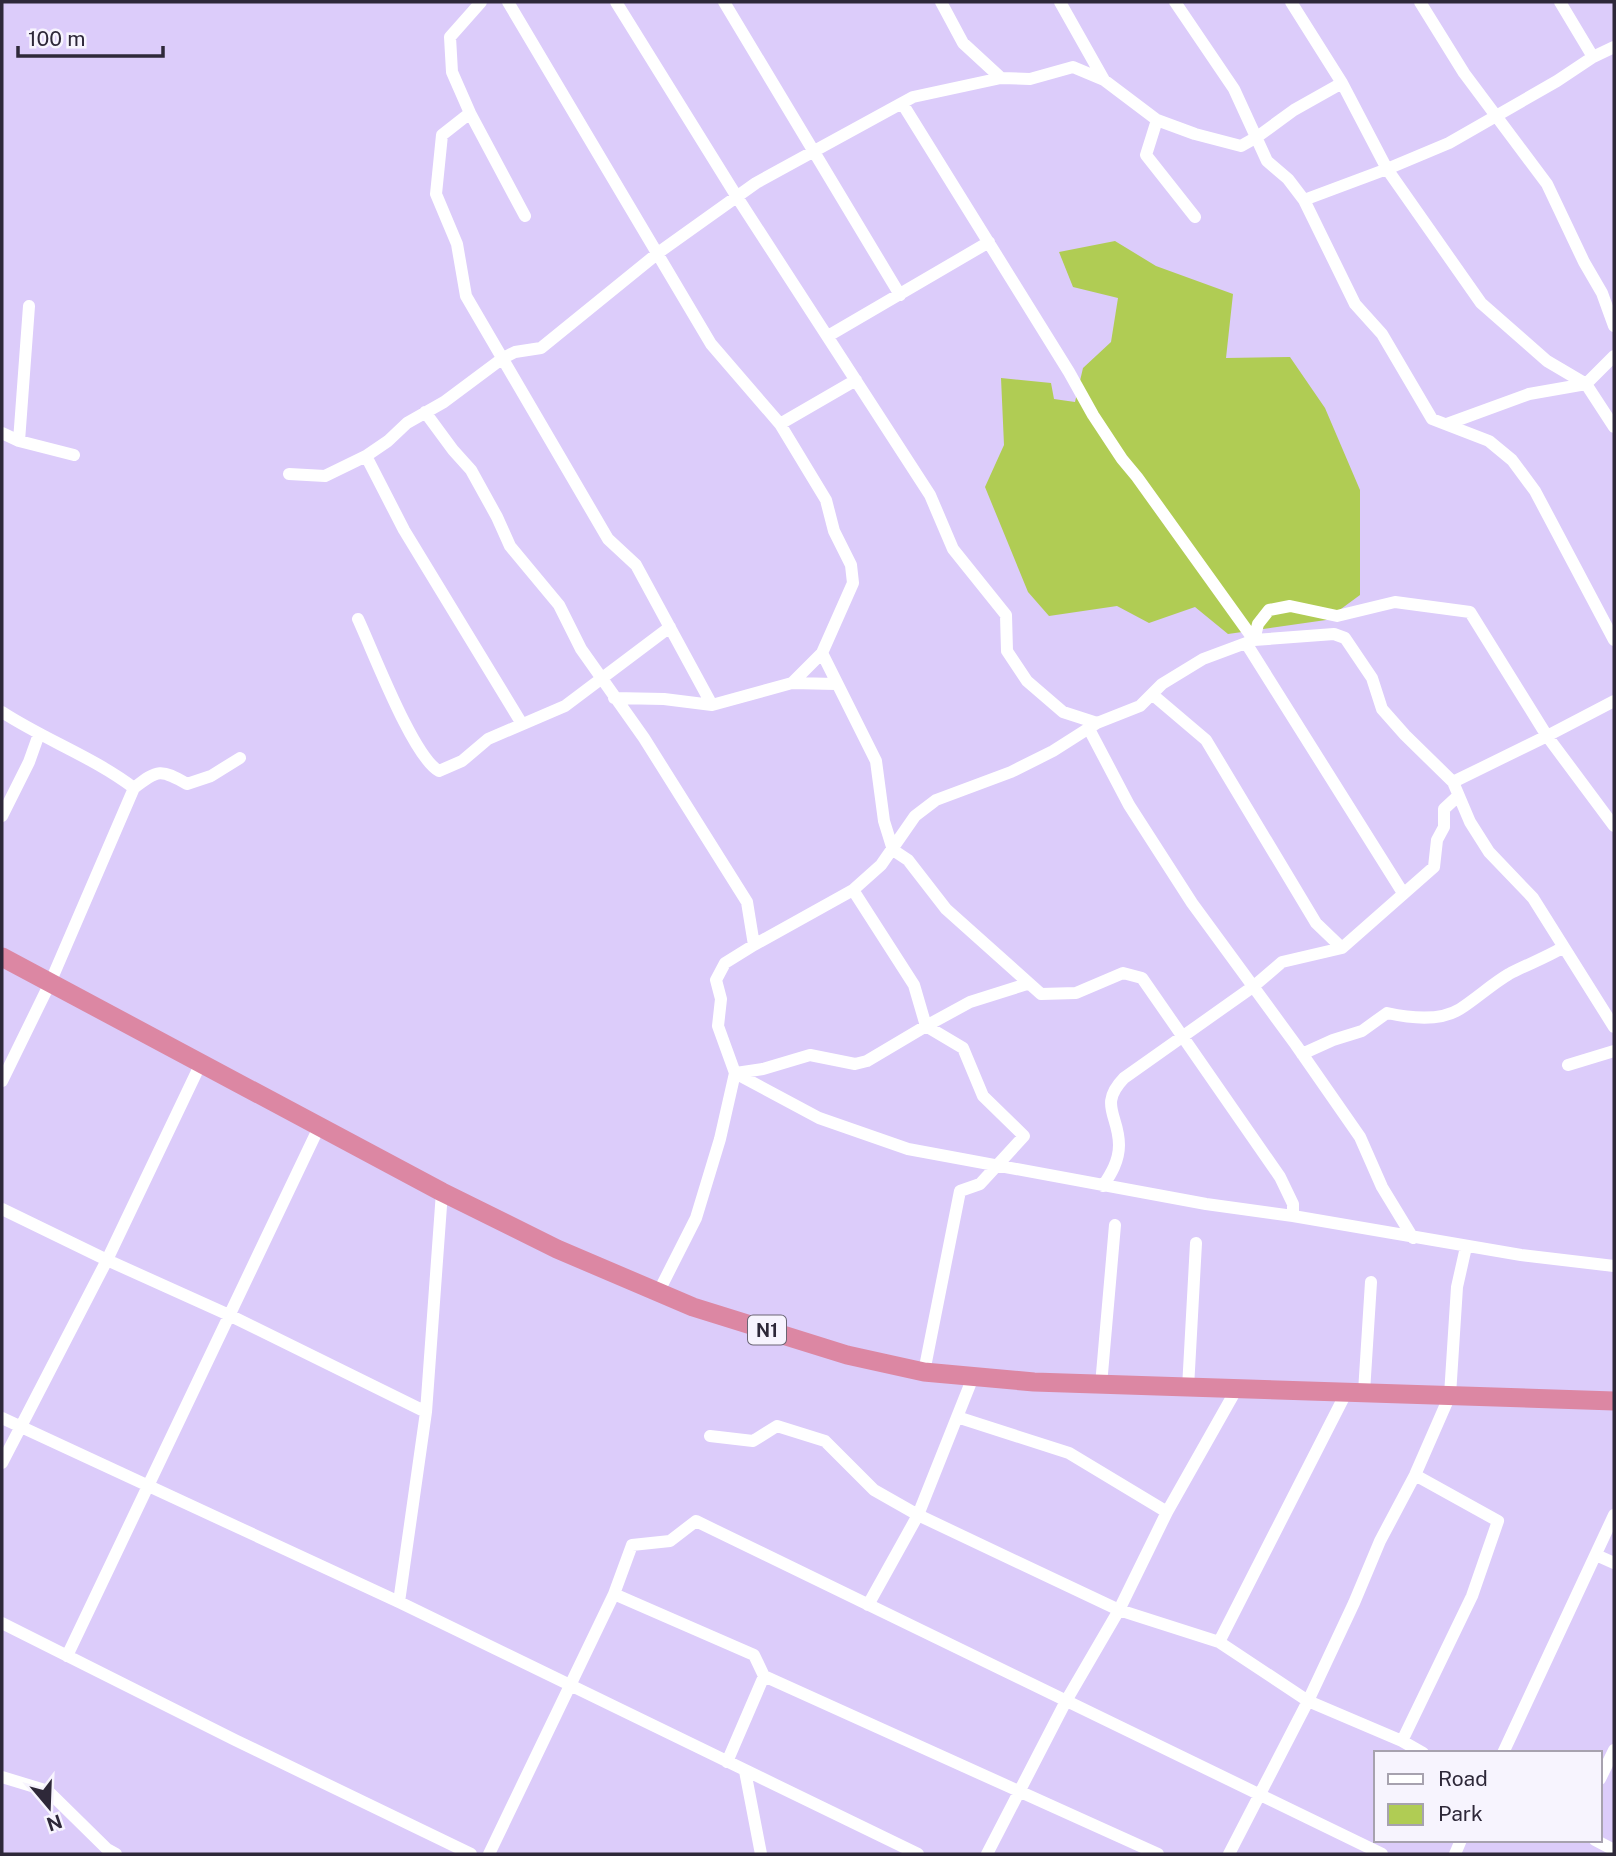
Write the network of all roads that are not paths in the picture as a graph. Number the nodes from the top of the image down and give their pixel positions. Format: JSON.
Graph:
{"nodes":[{"id":1,"x":481,"y":2,"type":"edge"},
{"id":2,"x":508,"y":2,"type":"edge"},
{"id":3,"x":616,"y":2,"type":"edge"},
{"id":4,"x":724,"y":2,"type":"edge"},
{"id":5,"x":941,"y":2,"type":"edge"},
{"id":6,"x":1060,"y":2,"type":"edge"},
{"id":7,"x":1175,"y":2,"type":"edge"},
{"id":8,"x":1291,"y":2,"type":"edge"},
{"id":9,"x":1420,"y":2,"type":"edge"},
{"id":10,"x":1560,"y":2,"type":"edge"},
{"id":11,"x":1614,"y":47,"type":"edge"},
{"id":12,"x":1593,"y":57,"type":"junction"},
{"id":13,"x":1001,"y":78,"type":"junction"},
{"id":14,"x":1104,"y":80,"type":"junction"},
{"id":15,"x":1342,"y":83,"type":"junction"},
{"id":16,"x":902,"y":103,"type":"junction"},
{"id":17,"x":470,"y":113,"type":"junction"},
{"id":18,"x":1498,"y":116,"type":"junction"},
{"id":19,"x":1157,"y":120,"type":"junction"},
{"id":20,"x":1257,"y":137,"type":"junction"},
{"id":21,"x":814,"y":152,"type":"junction"},
{"id":22,"x":1387,"y":169,"type":"junction"},
{"id":23,"x":737,"y":197,"type":"junction"},
{"id":24,"x":1304,"y":200,"type":"junction"},
{"id":25,"x":524,"y":216,"type":"dead end"},
{"id":26,"x":1195,"y":217,"type":"dead end"},
{"id":27,"x":989,"y":242,"type":"junction"},
{"id":28,"x":658,"y":253,"type":"junction"},
{"id":29,"x":900,"y":295,"type":"junction"},
{"id":30,"x":29,"y":306,"type":"dead end"},
{"id":31,"x":1614,"y":326,"type":"edge"},
{"id":32,"x":828,"y":337,"type":"junction"},
{"id":33,"x":1614,"y":356,"type":"edge"},
{"id":34,"x":503,"y":358,"type":"junction"},
{"id":35,"x":856,"y":380,"type":"junction"},
{"id":36,"x":1586,"y":384,"type":"junction"},
{"id":37,"x":425,"y":412,"type":"junction"},
{"id":38,"x":780,"y":424,"type":"junction"},
{"id":39,"x":1447,"y":424,"type":"junction"},
{"id":40,"x":1614,"y":426,"type":"edge"},
{"id":41,"x":2,"y":433,"type":"edge"},
{"id":42,"x":19,"y":441,"type":"junction"},
{"id":43,"x":74,"y":454,"type":"dead end"},
{"id":44,"x":366,"y":456,"type":"junction"},
{"id":45,"x":289,"y":474,"type":"dead end"},
{"id":46,"x":358,"y":619,"type":"dead end"},
{"id":47,"x":670,"y":627,"type":"junction"},
{"id":48,"x":1614,"y":640,"type":"edge"},
{"id":49,"x":1250,"y":641,"type":"junction"},
{"id":50,"x":822,"y":653,"type":"junction"},
{"id":51,"x":602,"y":680,"type":"junction"},
{"id":52,"x":792,"y":683,"type":"junction"},
{"id":53,"x":836,"y":684,"type":"junction"},
{"id":54,"x":1153,"y":695,"type":"junction"},
{"id":55,"x":614,"y":698,"type":"junction"},
{"id":56,"x":1614,"y":701,"type":"edge"},
{"id":57,"x":712,"y":705,"type":"junction"},
{"id":58,"x":2,"y":712,"type":"edge"},
{"id":59,"x":522,"y":724,"type":"junction"},
{"id":60,"x":1093,"y":726,"type":"junction"},
{"id":61,"x":39,"y":734,"type":"junction"},
{"id":62,"x":1547,"y":736,"type":"junction"},
{"id":63,"x":240,"y":758,"type":"dead end"},
{"id":64,"x":1452,"y":782,"type":"junction"},
{"id":65,"x":134,"y":788,"type":"junction"},
{"id":66,"x":1458,"y":796,"type":"junction"},
{"id":67,"x":2,"y":816,"type":"edge"},
{"id":68,"x":1614,"y":826,"type":"edge"},
{"id":69,"x":893,"y":850,"type":"junction"},
{"id":70,"x":853,"y":890,"type":"junction"},
{"id":71,"x":1404,"y":893,"type":"junction"},
{"id":72,"x":754,"y":946,"type":"junction"},
{"id":73,"x":1342,"y":948,"type":"junction"},
{"id":74,"x":1562,"y":948,"type":"junction"},
{"id":75,"x":2,"y":957,"type":"edge"},
{"id":76,"x":50,"y":982,"type":"junction"},
{"id":77,"x":1027,"y":984,"type":"junction"},
{"id":78,"x":1254,"y":986,"type":"junction"},
{"id":79,"x":926,"y":1026,"type":"junction"},
{"id":80,"x":1614,"y":1027,"type":"edge"},
{"id":81,"x":1183,"y":1036,"type":"junction"},
{"id":82,"x":1614,"y":1051,"type":"edge"},
{"id":83,"x":1301,"y":1054,"type":"junction"},
{"id":84,"x":201,"y":1063,"type":"junction"},
{"id":85,"x":1568,"y":1065,"type":"dead end"},
{"id":86,"x":735,"y":1073,"type":"junction"},
{"id":87,"x":2,"y":1081,"type":"edge"},
{"id":88,"x":320,"y":1125,"type":"junction"},
{"id":89,"x":994,"y":1166,"type":"junction"},
{"id":90,"x":1103,"y":1186,"type":"junction"},
{"id":91,"x":442,"y":1192,"type":"junction"},
{"id":92,"x":2,"y":1209,"type":"edge"},
{"id":93,"x":1293,"y":1216,"type":"junction"},
{"id":94,"x":1115,"y":1225,"type":"dead end"},
{"id":95,"x":1413,"y":1238,"type":"junction"},
{"id":96,"x":1196,"y":1243,"type":"dead end"},
{"id":97,"x":1466,"y":1247,"type":"junction"},
{"id":98,"x":107,"y":1261,"type":"junction"},
{"id":99,"x":1614,"y":1266,"type":"edge"},
{"id":100,"x":1371,"y":1282,"type":"dead end"},
{"id":101,"x":659,"y":1293,"type":"junction"},
{"id":102,"x":229,"y":1315,"type":"junction"},
{"id":103,"x":924,"y":1372,"type":"junction"},
{"id":104,"x":974,"y":1377,"type":"junction"},
{"id":105,"x":1101,"y":1385,"type":"junction"},
{"id":106,"x":1188,"y":1388,"type":"junction"},
{"id":107,"x":1236,"y":1390,"type":"junction"},
{"id":108,"x":1355,"y":1392,"type":"junction"},
{"id":109,"x":1450,"y":1395,"type":"junction"},
{"id":110,"x":1614,"y":1401,"type":"edge"},
{"id":111,"x":426,"y":1412,"type":"junction"},
{"id":112,"x":957,"y":1417,"type":"junction"},
{"id":113,"x":2,"y":1418,"type":"edge"},
{"id":114,"x":20,"y":1428,"type":"junction"},
{"id":115,"x":710,"y":1436,"type":"dead end"},
{"id":116,"x":2,"y":1463,"type":"edge"},
{"id":117,"x":1415,"y":1475,"type":"junction"},
{"id":118,"x":149,"y":1487,"type":"junction"},
{"id":119,"x":1167,"y":1512,"type":"junction"},
{"id":120,"x":918,"y":1515,"type":"junction"},
{"id":121,"x":1614,"y":1515,"type":"edge"},
{"id":122,"x":1596,"y":1555,"type":"junction"},
{"id":123,"x":1614,"y":1563,"type":"edge"},
{"id":124,"x":614,"y":1594,"type":"junction"},
{"id":125,"x":399,"y":1602,"type":"junction"},
{"id":126,"x":868,"y":1605,"type":"junction"},
{"id":127,"x":1119,"y":1610,"type":"junction"},
{"id":128,"x":2,"y":1623,"type":"edge"},
{"id":129,"x":1219,"y":1642,"type":"junction"},
{"id":130,"x":67,"y":1656,"type":"junction"},
{"id":131,"x":764,"y":1676,"type":"junction"},
{"id":132,"x":569,"y":1685,"type":"junction"},
{"id":133,"x":1066,"y":1701,"type":"junction"},
{"id":134,"x":1308,"y":1701,"type":"junction"},
{"id":135,"x":1402,"y":1741,"type":"junction"},
{"id":136,"x":1420,"y":1751,"type":"edge"},
{"id":137,"x":1504,"y":1751,"type":"edge"},
{"id":138,"x":1614,"y":1751,"type":"edge"},
{"id":139,"x":727,"y":1762,"type":"junction"},
{"id":140,"x":745,"y":1771,"type":"junction"},
{"id":141,"x":1602,"y":1775,"type":"edge"},
{"id":142,"x":2,"y":1777,"type":"edge"},
{"id":143,"x":1020,"y":1791,"type":"junction"},
{"id":144,"x":1259,"y":1795,"type":"junction"},
{"id":145,"x":116,"y":1854,"type":"edge"},
{"id":146,"x":471,"y":1854,"type":"edge"},
{"id":147,"x":489,"y":1854,"type":"edge"},
{"id":148,"x":761,"y":1854,"type":"edge"},
{"id":149,"x":918,"y":1854,"type":"edge"},
{"id":150,"x":988,"y":1854,"type":"edge"},
{"id":151,"x":1158,"y":1854,"type":"edge"},
{"id":152,"x":1229,"y":1854,"type":"edge"},
{"id":153,"x":1381,"y":1854,"type":"edge"}],
"edges":[{"from":1,"to":17,"type":"street"},
{"from":2,"to":28,"type":"street"},
{"from":3,"to":23,"type":"street"},
{"from":4,"to":21,"type":"street"},
{"from":5,"to":13,"type":"street"},
{"from":6,"to":14,"type":"street"},
{"from":7,"to":20,"type":"street"},
{"from":8,"to":15,"type":"street"},
{"from":9,"to":18,"type":"street"},
{"from":10,"to":12,"type":"street"},
{"from":11,"to":12,"type":"street"},
{"from":12,"to":18,"type":"street"},
{"from":13,"to":14,"type":"street"},
{"from":13,"to":16,"type":"street"},
{"from":14,"to":19,"type":"street"},
{"from":15,"to":20,"type":"street"},
{"from":15,"to":22,"type":"street"},
{"from":16,"to":21,"type":"street"},
{"from":16,"to":27,"type":"street"},
{"from":17,"to":25,"type":"street"},
{"from":17,"to":34,"type":"street"},
{"from":18,"to":22,"type":"street"},
{"from":18,"to":31,"type":"street"},
{"from":19,"to":20,"type":"street"},
{"from":19,"to":26,"type":"street"},
{"from":20,"to":24,"type":"street"},
{"from":21,"to":23,"type":"street"},
{"from":21,"to":29,"type":"street"},
{"from":22,"to":24,"type":"street"},
{"from":22,"to":36,"type":"street"},
{"from":23,"to":28,"type":"street"},
{"from":23,"to":32,"type":"street"},
{"from":24,"to":39,"type":"street"},
{"from":27,"to":29,"type":"street"},
{"from":27,"to":49,"type":"street"},
{"from":28,"to":34,"type":"street"},
{"from":28,"to":38,"type":"street"},
{"from":29,"to":32,"type":"street"},
{"from":30,"to":42,"type":"street"},
{"from":32,"to":35,"type":"street"},
{"from":33,"to":36,"type":"street"},
{"from":34,"to":37,"type":"street"},
{"from":34,"to":47,"type":"street"},
{"from":35,"to":38,"type":"street"},
{"from":35,"to":60,"type":"street"},
{"from":36,"to":39,"type":"street"},
{"from":36,"to":40,"type":"street"},
{"from":37,"to":44,"type":"street"},
{"from":37,"to":51,"type":"street"},
{"from":38,"to":50,"type":"street"},
{"from":39,"to":48,"type":"street"},
{"from":41,"to":42,"type":"street"},
{"from":42,"to":43,"type":"street"},
{"from":44,"to":45,"type":"street"},
{"from":44,"to":59,"type":"street"},
{"from":46,"to":59,"type":"street"},
{"from":47,"to":51,"type":"street"},
{"from":47,"to":57,"type":"street"},
{"from":49,"to":54,"type":"street"},
{"from":49,"to":62,"type":"street"},
{"from":49,"to":64,"type":"street"},
{"from":49,"to":71,"type":"street"},
{"from":50,"to":52,"type":"street"},
{"from":50,"to":53,"type":"street"},
{"from":51,"to":55,"type":"street"},
{"from":51,"to":59,"type":"street"},
{"from":52,"to":53,"type":"street"},
{"from":52,"to":57,"type":"street"},
{"from":53,"to":69,"type":"street"},
{"from":54,"to":60,"type":"street"},
{"from":54,"to":73,"type":"street"},
{"from":55,"to":57,"type":"street"},
{"from":55,"to":72,"type":"street"},
{"from":56,"to":62,"type":"street"},
{"from":58,"to":61,"type":"street"},
{"from":60,"to":69,"type":"street"},
{"from":60,"to":78,"type":"street"},
{"from":61,"to":65,"type":"street"},
{"from":61,"to":67,"type":"street"},
{"from":62,"to":64,"type":"street"},
{"from":62,"to":68,"type":"street"},
{"from":63,"to":65,"type":"street"},
{"from":64,"to":66,"type":"street"},
{"from":65,"to":76,"type":"street"},
{"from":66,"to":71,"type":"street"},
{"from":66,"to":74,"type":"street"},
{"from":69,"to":70,"type":"street"},
{"from":69,"to":77,"type":"street"},
{"from":70,"to":72,"type":"street"},
{"from":70,"to":79,"type":"street"},
{"from":71,"to":73,"type":"street"},
{"from":72,"to":86,"type":"street"},
{"from":73,"to":78,"type":"street"},
{"from":74,"to":80,"type":"street"},
{"from":74,"to":83,"type":"street"},
{"from":75,"to":76,"type":"highway","number":"N1"},
{"from":76,"to":84,"type":"highway","number":"N1"},
{"from":76,"to":87,"type":"street"},
{"from":77,"to":79,"type":"street"},
{"from":77,"to":81,"type":"street"},
{"from":78,"to":81,"type":"street"},
{"from":78,"to":83,"type":"street"},
{"from":79,"to":86,"type":"street"},
{"from":79,"to":89,"type":"street"},
{"from":81,"to":90,"type":"street"},
{"from":81,"to":93,"type":"street"},
{"from":82,"to":85,"type":"street"},
{"from":83,"to":95,"type":"street"},
{"from":84,"to":88,"type":"highway","number":"N1"},
{"from":84,"to":98,"type":"street"},
{"from":86,"to":89,"type":"street"},
{"from":86,"to":101,"type":"street"},
{"from":88,"to":91,"type":"highway","number":"N1"},
{"from":88,"to":102,"type":"street"},
{"from":89,"to":90,"type":"street"},
{"from":89,"to":103,"type":"street"},
{"from":90,"to":93,"type":"street"},
{"from":91,"to":101,"type":"highway","number":"N1"},
{"from":91,"to":111,"type":"street"},
{"from":92,"to":98,"type":"street"},
{"from":93,"to":95,"type":"street"},
{"from":94,"to":105,"type":"street"},
{"from":95,"to":97,"type":"street"},
{"from":96,"to":106,"type":"street"},
{"from":97,"to":99,"type":"street"},
{"from":97,"to":109,"type":"street"},
{"from":98,"to":102,"type":"street"},
{"from":98,"to":114,"type":"street"},
{"from":100,"to":108,"type":"street"},
{"from":101,"to":103,"type":"highway","number":"N1"},
{"from":102,"to":111,"type":"street"},
{"from":102,"to":118,"type":"street"},
{"from":103,"to":104,"type":"highway","number":"N1"},
{"from":104,"to":105,"type":"highway","number":"N1"},
{"from":104,"to":112,"type":"street"},
{"from":105,"to":106,"type":"highway","number":"N1"},
{"from":106,"to":107,"type":"highway","number":"N1"},
{"from":107,"to":108,"type":"highway","number":"N1"},
{"from":107,"to":119,"type":"street"},
{"from":108,"to":109,"type":"highway","number":"N1"},
{"from":108,"to":129,"type":"street"},
{"from":109,"to":110,"type":"highway","number":"N1"},
{"from":109,"to":117,"type":"street"},
{"from":111,"to":125,"type":"street"},
{"from":112,"to":119,"type":"street"},
{"from":112,"to":120,"type":"street"},
{"from":113,"to":114,"type":"street"},
{"from":114,"to":116,"type":"street"},
{"from":114,"to":118,"type":"street"},
{"from":115,"to":120,"type":"street"},
{"from":117,"to":134,"type":"street"},
{"from":117,"to":135,"type":"street"},
{"from":118,"to":125,"type":"street"},
{"from":118,"to":130,"type":"street"},
{"from":119,"to":127,"type":"street"},
{"from":120,"to":126,"type":"street"},
{"from":120,"to":127,"type":"street"},
{"from":121,"to":122,"type":"street"},
{"from":122,"to":123,"type":"street"},
{"from":122,"to":137,"type":"street"},
{"from":124,"to":126,"type":"street"},
{"from":124,"to":131,"type":"street"},
{"from":124,"to":132,"type":"street"},
{"from":125,"to":132,"type":"street"},
{"from":126,"to":133,"type":"street"},
{"from":127,"to":129,"type":"street"},
{"from":127,"to":133,"type":"street"},
{"from":128,"to":130,"type":"street"},
{"from":129,"to":134,"type":"street"},
{"from":130,"to":146,"type":"street"},
{"from":131,"to":139,"type":"street"},
{"from":131,"to":143,"type":"street"},
{"from":132,"to":139,"type":"street"},
{"from":132,"to":147,"type":"street"},
{"from":133,"to":143,"type":"street"},
{"from":133,"to":144,"type":"street"},
{"from":134,"to":135,"type":"street"},
{"from":134,"to":144,"type":"street"},
{"from":135,"to":136,"type":"street"},
{"from":138,"to":141,"type":"street"},
{"from":139,"to":140,"type":"street"},
{"from":140,"to":148,"type":"street"},
{"from":140,"to":149,"type":"street"},
{"from":142,"to":145,"type":"street"},
{"from":143,"to":150,"type":"street"},
{"from":143,"to":151,"type":"street"},
{"from":144,"to":152,"type":"street"},
{"from":144,"to":153,"type":"street"}]}
